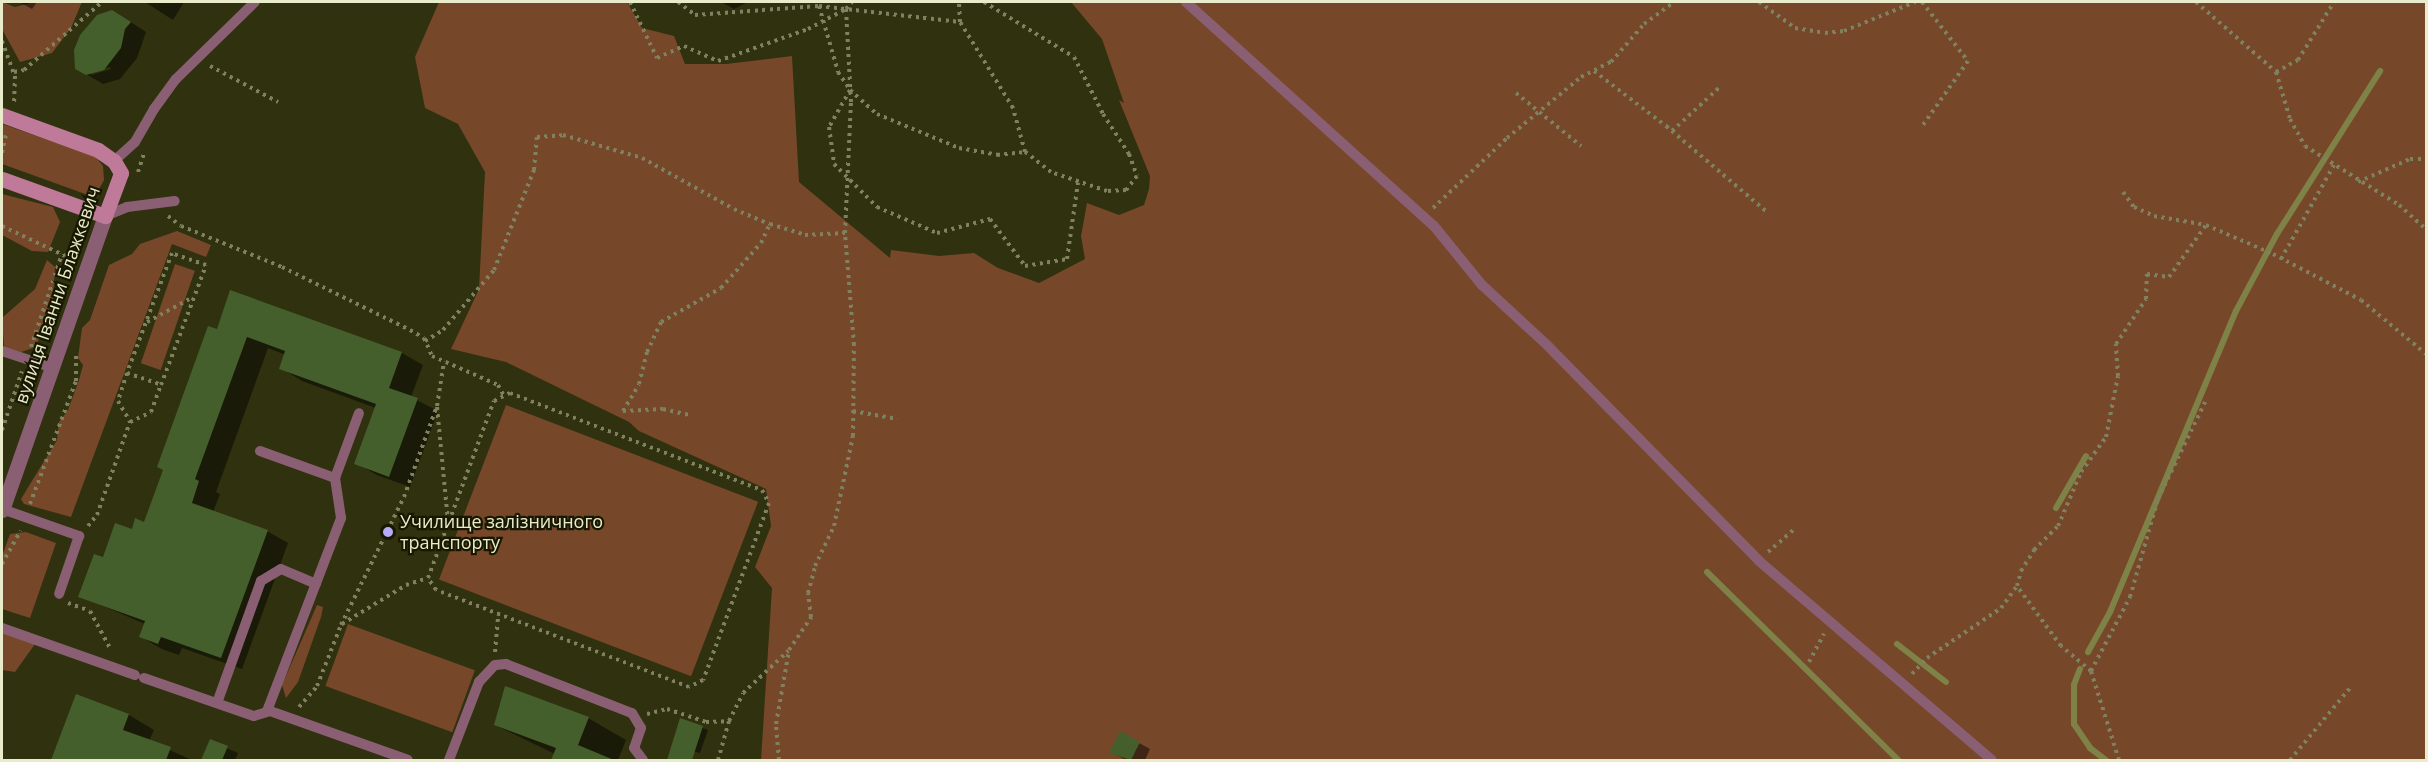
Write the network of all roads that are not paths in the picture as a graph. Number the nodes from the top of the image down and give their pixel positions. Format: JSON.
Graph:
{"nodes":[{"id":1,"x":255,"y":2,"type":"edge"},
{"id":2,"x":1186,"y":2,"type":"edge"},
{"id":3,"x":5,"y":121,"type":"edge"},
{"id":4,"x":114,"y":161,"type":"junction"},
{"id":5,"x":2,"y":179,"type":"edge"},
{"id":6,"x":175,"y":201,"type":"dead end"},
{"id":7,"x":105,"y":216,"type":"junction"},
{"id":8,"x":2,"y":351,"type":"edge"},
{"id":9,"x":53,"y":368,"type":"junction"},
{"id":10,"x":359,"y":413,"type":"dead end"},
{"id":11,"x":260,"y":451,"type":"dead end"},
{"id":12,"x":335,"y":478,"type":"junction"},
{"id":13,"x":2,"y":510,"type":"edge"},
{"id":14,"x":316,"y":584,"type":"junction"},
{"id":15,"x":59,"y":594,"type":"dead end"},
{"id":16,"x":2,"y":628,"type":"edge"},
{"id":17,"x":217,"y":703,"type":"junction"},
{"id":18,"x":267,"y":711,"type":"junction"},
{"id":19,"x":408,"y":760,"type":"edge"},
{"id":20,"x":449,"y":760,"type":"edge"},
{"id":21,"x":642,"y":760,"type":"edge"},
{"id":22,"x":1992,"y":760,"type":"edge"}],
"edges":[{"from":1,"to":4,"type":"lane"},
{"from":2,"to":22,"type":"lane"},
{"from":3,"to":4,"type":"street"},
{"from":4,"to":7,"type":"street","name":"вулиця Іванни Блажкевич"},
{"from":5,"to":7,"type":"street"},
{"from":6,"to":7,"type":"lane"},
{"from":7,"to":9,"type":"street","name":"вулиця Іванни Блажкевич"},
{"from":8,"to":9,"type":"lane"},
{"from":9,"to":13,"type":"street","name":"вулиця Іванни Блажкевич"},
{"from":10,"to":12,"type":"lane"},
{"from":11,"to":12,"type":"lane"},
{"from":12,"to":14,"type":"lane"},
{"from":13,"to":15,"type":"lane"},
{"from":14,"to":17,"type":"lane"},
{"from":14,"to":18,"type":"lane"},
{"from":16,"to":17,"type":"lane"},
{"from":17,"to":18,"type":"lane"},
{"from":18,"to":19,"type":"lane"},
{"from":20,"to":21,"type":"lane"}]}
